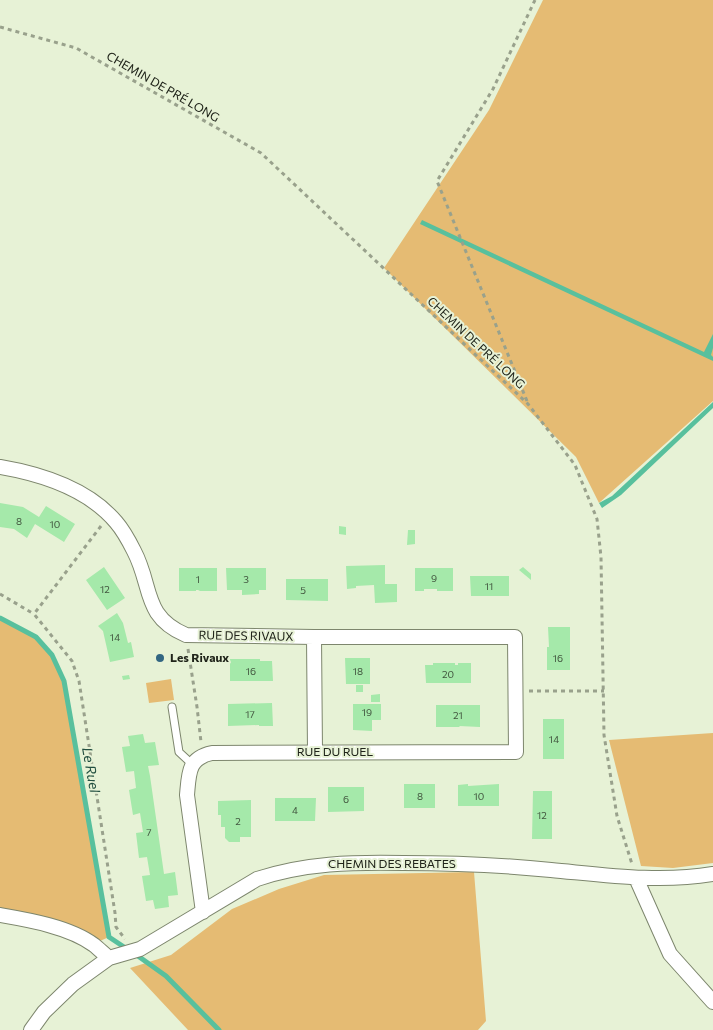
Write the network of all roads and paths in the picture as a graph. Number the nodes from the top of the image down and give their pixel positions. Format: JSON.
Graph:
{"nodes":[{"id":1,"x":535,"y":0,"type":"edge"},
{"id":2,"x":0,"y":27,"type":"edge"},
{"id":3,"x":528,"y":404,"type":"junction"},
{"id":4,"x":0,"y":467,"type":"edge"},
{"id":5,"x":109,"y":516,"type":"junction"},
{"id":6,"x":0,"y":594,"type":"edge"},
{"id":7,"x":34,"y":614,"type":"junction"},
{"id":8,"x":186,"y":635,"type":"junction"},
{"id":9,"x":314,"y":637,"type":"junction"},
{"id":10,"x":515,"y":637,"type":"joint"},
{"id":11,"x":516,"y":691,"type":"junction"},
{"id":12,"x":604,"y":692,"type":"junction"},
{"id":13,"x":172,"y":707,"type":"dead end"},
{"id":14,"x":315,"y":752,"type":"junction"},
{"id":15,"x":197,"y":760,"type":"junction"},
{"id":16,"x":713,"y":874,"type":"edge"},
{"id":17,"x":636,"y":878,"type":"junction"},
{"id":18,"x":203,"y":912,"type":"junction"},
{"id":19,"x":0,"y":915,"type":"edge"},
{"id":20,"x":134,"y":951,"type":"junction"},
{"id":21,"x":109,"y":958,"type":"junction"},
{"id":22,"x":713,"y":1002,"type":"edge"},
{"id":23,"x":31,"y":1030,"type":"edge"}],
"edges":[{"from":1,"to":3,"type":"path"},
{"from":2,"to":3,"type":"path","name":"CHEMIN DE PRÉ LONG"},
{"from":3,"to":12,"type":"path","name":"CHEMIN DE PRÉ LONG"},
{"from":4,"to":5,"type":"street","name":"RUE DES RIVAUX"},
{"from":5,"to":7,"type":"path"},
{"from":5,"to":8,"type":"street","name":"RUE DES RIVAUX"},
{"from":6,"to":7,"type":"path"},
{"from":7,"to":20,"type":"path"},
{"from":8,"to":9,"type":"street","name":"RUE DES RIVAUX"},
{"from":8,"to":15,"type":"path"},
{"from":9,"to":10,"type":"street","name":"RUE DES RIVAUX"},
{"from":9,"to":14,"type":"street"},
{"from":10,"to":11,"type":"street","name":"RUE DU RUEL"},
{"from":11,"to":12,"type":"path"},
{"from":11,"to":14,"type":"street","name":"RUE DU RUEL"},
{"from":12,"to":17,"type":"path","name":"CHEMIN DE PRÉ LONG"},
{"from":13,"to":15,"type":"lane"},
{"from":14,"to":15,"type":"street","name":"RUE DU RUEL"},
{"from":15,"to":18,"type":"street"},
{"from":16,"to":17,"type":"street","name":"CHEMIN DES REBATES"},
{"from":17,"to":18,"type":"street","name":"CHEMIN DES REBATES"},
{"from":17,"to":22,"type":"street"},
{"from":18,"to":20,"type":"street","name":"CHEMIN DES REBATES"},
{"from":19,"to":21,"type":"street"},
{"from":20,"to":21,"type":"street","name":"CHEMIN DES REBATES"},
{"from":21,"to":23,"type":"street","name":"CHEMIN DES REBATES"}]}
